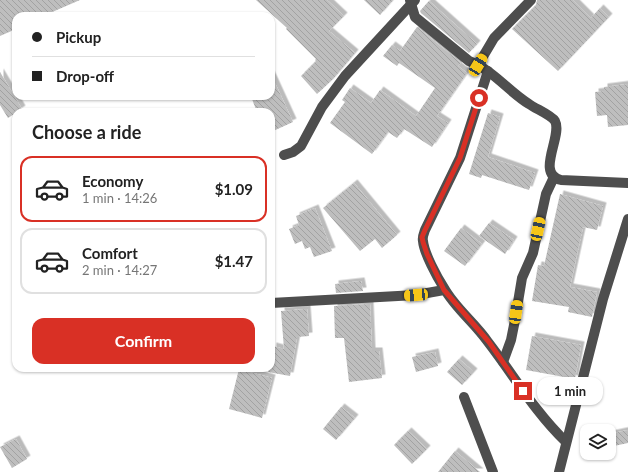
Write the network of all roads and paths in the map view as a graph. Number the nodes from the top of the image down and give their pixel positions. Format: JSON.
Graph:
{"nodes":[{"id":1,"x":531,"y":0,"type":"edge"},
{"id":2,"x":412,"y":1,"type":"edge"},
{"id":3,"x":478,"y":65,"type":"junction"},
{"id":4,"x":488,"y":71,"type":"junction"},
{"id":5,"x":284,"y":155,"type":"dead end"},
{"id":6,"x":554,"y":177,"type":"junction"},
{"id":7,"x":628,"y":183,"type":"edge"},
{"id":8,"x":628,"y":219,"type":"edge"},
{"id":9,"x":444,"y":290,"type":"junction"},
{"id":10,"x":275,"y":303,"type":"edge"},
{"id":11,"x":502,"y":362,"type":"junction"},
{"id":12,"x":464,"y":397,"type":"dead end"},
{"id":13,"x":566,"y":442,"type":"junction"},
{"id":14,"x":559,"y":470,"type":"edge"},
{"id":15,"x":493,"y":472,"type":"edge"},
{"id":16,"x":548,"y":472,"type":"edge"}],
"edges":[{"from":1,"to":3,"type":"street"},
{"from":2,"to":3,"type":"street"},
{"from":2,"to":5,"type":"street"},
{"from":3,"to":4,"type":"street"},
{"from":4,"to":6,"type":"street"},
{"from":4,"to":9,"type":"street"},
{"from":6,"to":7,"type":"street"},
{"from":6,"to":11,"type":"street"},
{"from":8,"to":13,"type":"street"},
{"from":9,"to":10,"type":"street"},
{"from":9,"to":11,"type":"street"},
{"from":11,"to":13,"type":"street"},
{"from":12,"to":15,"type":"street"},
{"from":13,"to":14,"type":"street"},
{"from":14,"to":16,"type":"street"}]}
